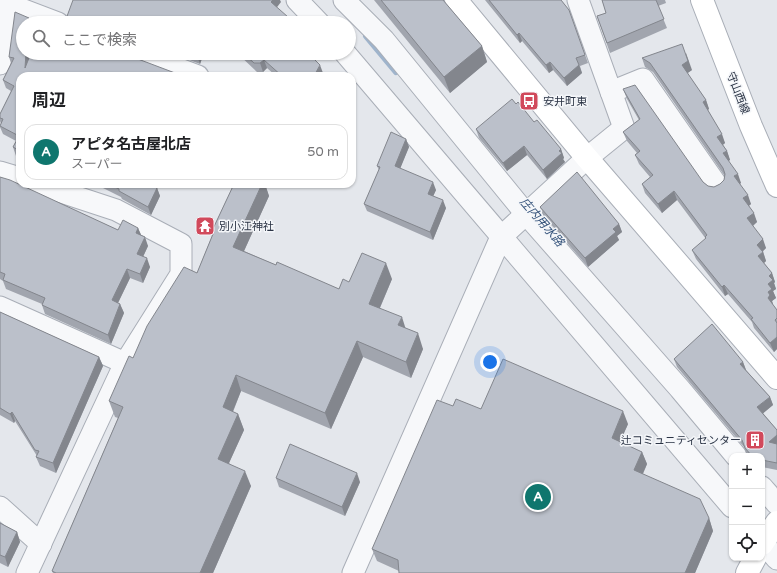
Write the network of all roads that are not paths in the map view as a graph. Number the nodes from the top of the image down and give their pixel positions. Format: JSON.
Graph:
{"nodes":[{"id":1,"x":297,"y":0,"type":"edge"},
{"id":2,"x":344,"y":0,"type":"edge"},
{"id":3,"x":456,"y":0,"type":"edge"},
{"id":4,"x":578,"y":0,"type":"edge"},
{"id":5,"x":702,"y":0,"type":"edge"},
{"id":6,"x":5,"y":2,"type":"edge"},
{"id":7,"x":40,"y":16,"type":"edge"},
{"id":8,"x":312,"y":16,"type":"edge"},
{"id":9,"x":156,"y":60,"type":"edge"},
{"id":10,"x":351,"y":60,"type":"edge"},
{"id":11,"x":0,"y":64,"type":"edge"},
{"id":12,"x":187,"y":72,"type":"edge"},
{"id":13,"x":611,"y":92,"type":"junction"},
{"id":14,"x":587,"y":158,"type":"junction"},
{"id":15,"x":0,"y":172,"type":"edge"},
{"id":16,"x":16,"y":177,"type":"edge"},
{"id":17,"x":716,"y":184,"type":"edge"},
{"id":18,"x":777,"y":186,"type":"edge"},
{"id":19,"x":49,"y":188,"type":"edge"},
{"id":20,"x":526,"y":214,"type":"junction"},
{"id":21,"x":501,"y":237,"type":"junction"},
{"id":22,"x":0,"y":307,"type":"edge"},
{"id":23,"x":125,"y":363,"type":"junction"},
{"id":24,"x":777,"y":378,"type":"edge"},
{"id":25,"x":733,"y":453,"type":"edge"},
{"id":26,"x":764,"y":489,"type":"edge"},
{"id":27,"x":729,"y":503,"type":"edge"},
{"id":28,"x":777,"y":504,"type":"edge"},
{"id":29,"x":0,"y":507,"type":"edge"},
{"id":30,"x":777,"y":522,"type":"edge"},
{"id":31,"x":765,"y":540,"type":"edge"},
{"id":32,"x":40,"y":544,"type":"junction"},
{"id":33,"x":765,"y":551,"type":"edge"},
{"id":34,"x":777,"y":560,"type":"edge"},
{"id":35,"x":753,"y":561,"type":"edge"},
{"id":36,"x":27,"y":573,"type":"edge"},
{"id":37,"x":353,"y":573,"type":"edge"},
{"id":38,"x":747,"y":573,"type":"edge"}],
"edges":[{"from":1,"to":8,"type":"street"},
{"from":2,"to":20,"type":"street"},
{"from":3,"to":14,"type":"street"},
{"from":4,"to":13,"type":"street"},
{"from":5,"to":18,"type":"street","name":"守山西線"},
{"from":6,"to":7,"type":"street"},
{"from":6,"to":11,"type":"street"},
{"from":9,"to":12,"type":"street"},
{"from":10,"to":21,"type":"street"},
{"from":13,"to":14,"type":"street"},
{"from":13,"to":17,"type":"street"},
{"from":14,"to":20,"type":"street"},
{"from":14,"to":24,"type":"street"},
{"from":15,"to":16,"type":"street"},
{"from":19,"to":23,"type":"street"},
{"from":20,"to":21,"type":"street"},
{"from":20,"to":25,"type":"street"},
{"from":21,"to":27,"type":"street"},
{"from":21,"to":37,"type":"street"},
{"from":22,"to":23,"type":"street"},
{"from":23,"to":32,"type":"street"},
{"from":26,"to":28,"type":"street"},
{"from":29,"to":32,"type":"street"},
{"from":30,"to":31,"type":"street"},
{"from":32,"to":36,"type":"street"},
{"from":33,"to":34,"type":"street"},
{"from":35,"to":38,"type":"street"}]}
